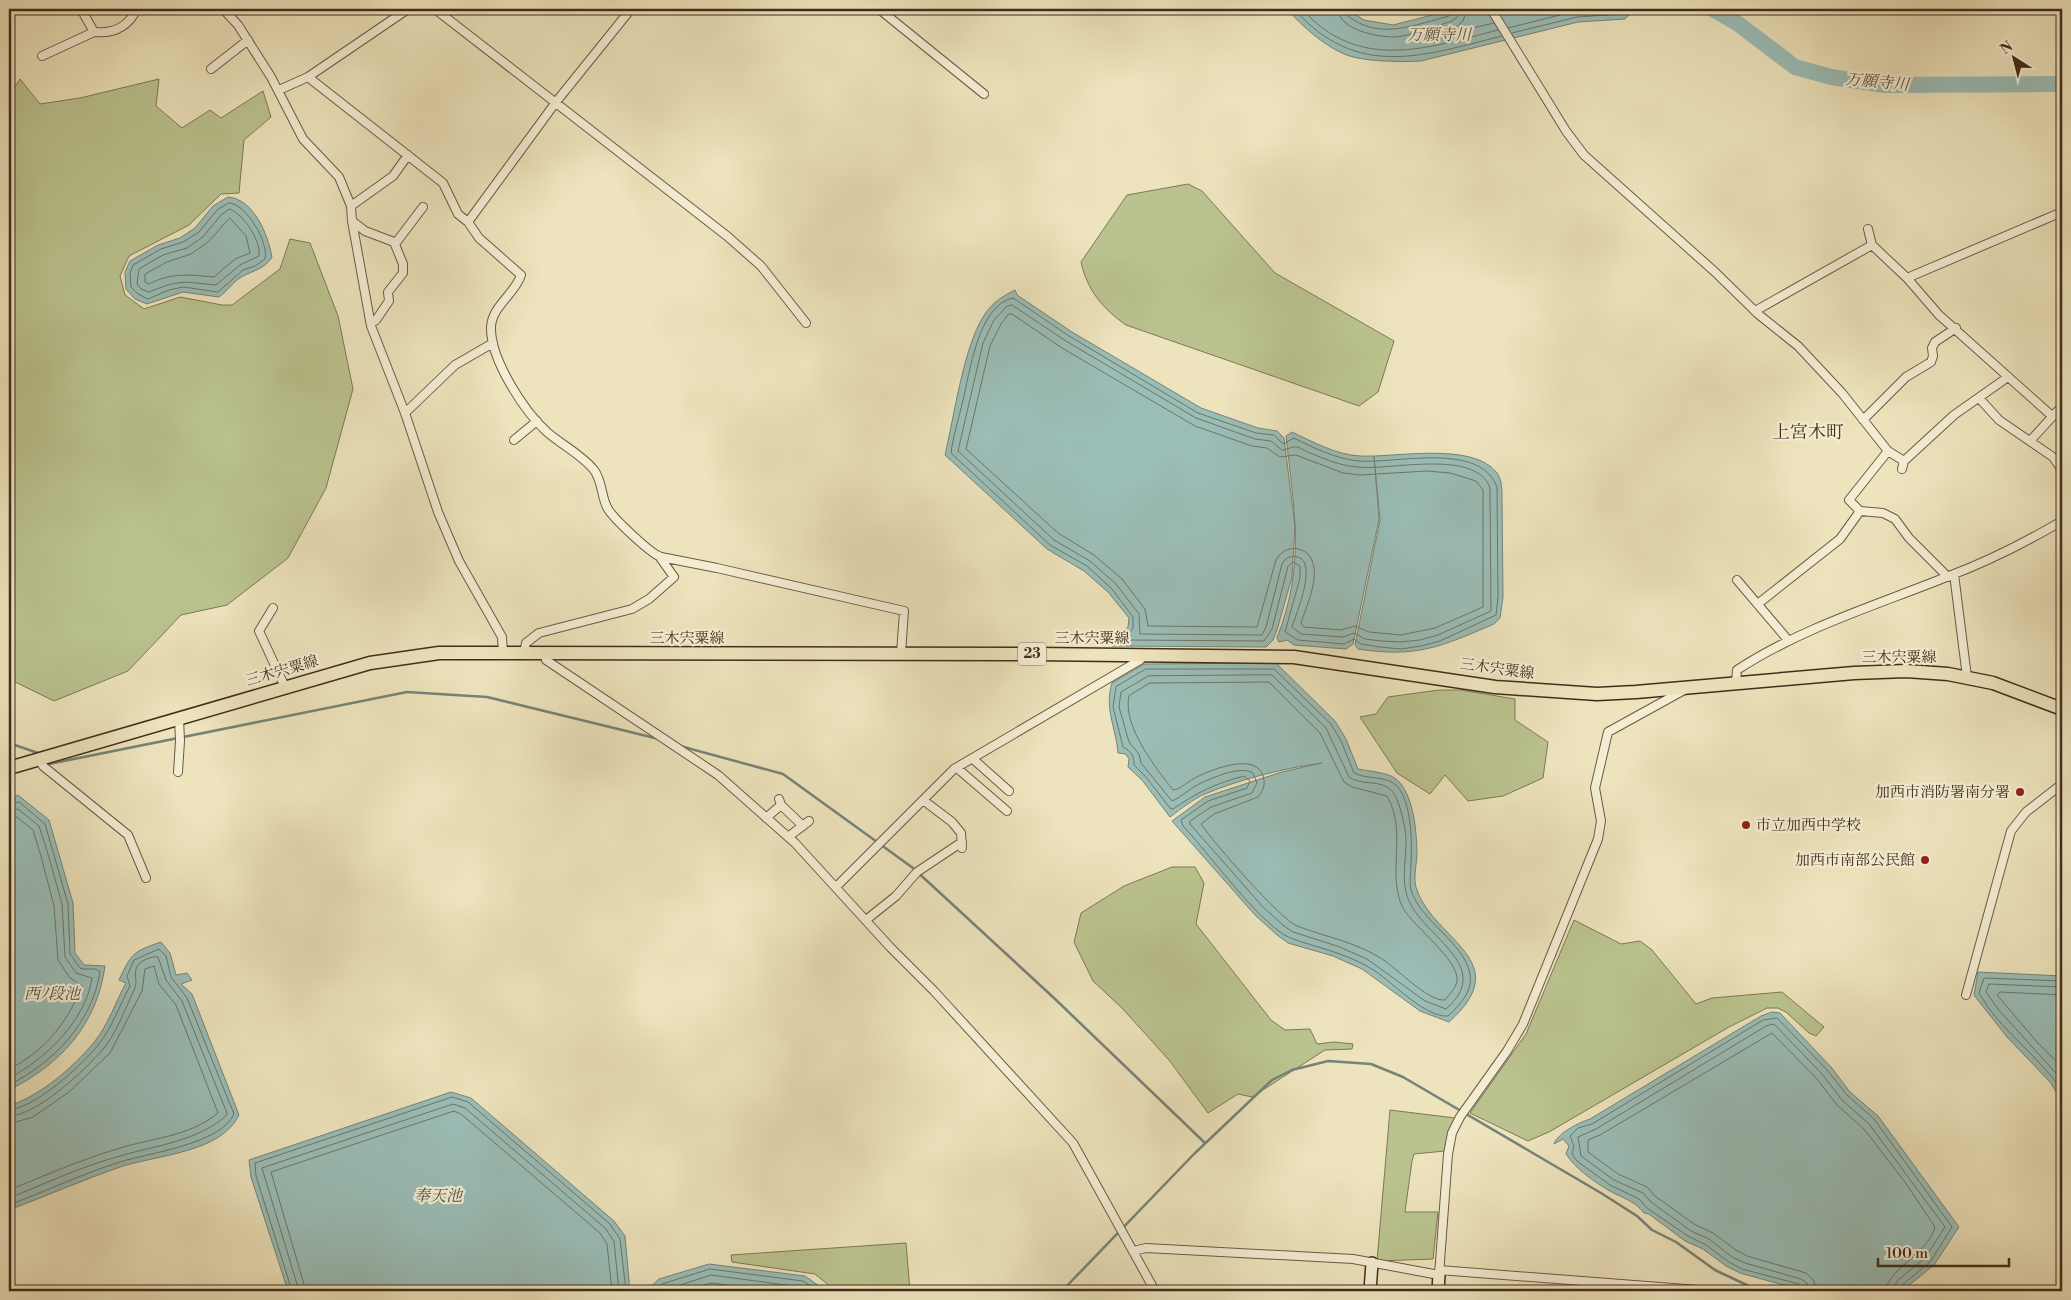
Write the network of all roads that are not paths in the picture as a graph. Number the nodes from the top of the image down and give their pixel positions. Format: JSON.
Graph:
{"nodes":[{"id":1,"x":81,"y":9,"type":"edge"},
{"id":2,"x":137,"y":9,"type":"edge"},
{"id":3,"x":223,"y":9,"type":"edge"},
{"id":4,"x":408,"y":9,"type":"edge"},
{"id":5,"x":435,"y":9,"type":"edge"},
{"id":6,"x":631,"y":9,"type":"edge"},
{"id":7,"x":879,"y":9,"type":"edge"},
{"id":8,"x":1491,"y":9,"type":"edge"},
{"id":9,"x":94,"y":32,"type":"junction"},
{"id":10,"x":248,"y":40,"type":"junction"},
{"id":11,"x":42,"y":56,"type":"dead end"},
{"id":12,"x":211,"y":69,"type":"dead end"},
{"id":13,"x":308,"y":78,"type":"junction"},
{"id":14,"x":278,"y":90,"type":"junction"},
{"id":15,"x":984,"y":94,"type":"dead end"},
{"id":16,"x":556,"y":102,"type":"junction"},
{"id":17,"x":408,"y":155,"type":"junction"},
{"id":18,"x":351,"y":206,"type":"junction"},
{"id":19,"x":423,"y":207,"type":"dead end"},
{"id":20,"x":2062,"y":212,"type":"edge"},
{"id":21,"x":352,"y":221,"type":"junction"},
{"id":22,"x":468,"y":222,"type":"junction"},
{"id":23,"x":1868,"y":229,"type":"dead end"},
{"id":24,"x":395,"y":244,"type":"junction"},
{"id":25,"x":1872,"y":245,"type":"junction"},
{"id":26,"x":1907,"y":278,"type":"junction"},
{"id":27,"x":1756,"y":311,"type":"junction"},
{"id":28,"x":806,"y":322,"type":"dead end"},
{"id":29,"x":370,"y":323,"type":"junction"},
{"id":30,"x":1956,"y":328,"type":"junction"},
{"id":31,"x":493,"y":342,"type":"junction"},
{"id":32,"x":2008,"y":378,"type":"junction"},
{"id":33,"x":1979,"y":398,"type":"junction"},
{"id":34,"x":2062,"y":406,"type":"edge"},
{"id":35,"x":405,"y":413,"type":"junction"},
{"id":36,"x":2052,"y":416,"type":"junction"},
{"id":37,"x":1863,"y":420,"type":"junction"},
{"id":38,"x":537,"y":421,"type":"junction"},
{"id":39,"x":514,"y":440,"type":"dead end"},
{"id":40,"x":2031,"y":440,"type":"junction"},
{"id":41,"x":1888,"y":451,"type":"junction"},
{"id":42,"x":2062,"y":470,"type":"edge"},
{"id":43,"x":1860,"y":512,"type":"junction"},
{"id":44,"x":2062,"y":521,"type":"edge"},
{"id":45,"x":659,"y":556,"type":"junction"},
{"id":46,"x":1951,"y":576,"type":"junction"},
{"id":47,"x":1737,"y":580,"type":"dead end"},
{"id":48,"x":1759,"y":603,"type":"junction"},
{"id":49,"x":272,"y":608,"type":"dead end"},
{"id":50,"x":1788,"y":640,"type":"junction"},
{"id":51,"x":503,"y":653,"type":"junction"},
{"id":52,"x":524,"y":653,"type":"junction"},
{"id":53,"x":544,"y":654,"type":"junction"},
{"id":54,"x":901,"y":654,"type":"junction"},
{"id":55,"x":1144,"y":655,"type":"junction"},
{"id":56,"x":1967,"y":677,"type":"junction"},
{"id":57,"x":1736,"y":682,"type":"junction"},
{"id":58,"x":285,"y":687,"type":"junction"},
{"id":59,"x":1688,"y":687,"type":"junction"},
{"id":60,"x":2062,"y":709,"type":"edge"},
{"id":61,"x":179,"y":718,"type":"junction"},
{"id":62,"x":973,"y":759,"type":"junction"},
{"id":63,"x":39,"y":760,"type":"junction"},
{"id":64,"x":9,"y":768,"type":"edge"},
{"id":65,"x":957,"y":768,"type":"junction"},
{"id":66,"x":178,"y":772,"type":"dead end"},
{"id":67,"x":2062,"y":784,"type":"edge"},
{"id":68,"x":1010,"y":791,"type":"dead end"},
{"id":69,"x":923,"y":800,"type":"junction"},
{"id":70,"x":1007,"y":811,"type":"dead end"},
{"id":71,"x":766,"y":818,"type":"junction"},
{"id":72,"x":788,"y":837,"type":"junction"},
{"id":73,"x":146,"y":878,"type":"dead end"},
{"id":74,"x":836,"y":887,"type":"junction"},
{"id":75,"x":866,"y":920,"type":"junction"},
{"id":76,"x":1966,"y":995,"type":"dead end"},
{"id":77,"x":1133,"y":1251,"type":"junction"},
{"id":78,"x":1372,"y":1263,"type":"junction"},
{"id":79,"x":1439,"y":1273,"type":"junction"},
{"id":80,"x":1155,"y":1291,"type":"edge"},
{"id":81,"x":1370,"y":1291,"type":"edge"},
{"id":82,"x":1438,"y":1291,"type":"edge"},
{"id":83,"x":1712,"y":1291,"type":"edge"}],
"edges":[{"from":1,"to":9,"type":"street"},
{"from":2,"to":9,"type":"street"},
{"from":3,"to":10,"type":"street"},
{"from":4,"to":13,"type":"street"},
{"from":5,"to":16,"type":"street"},
{"from":6,"to":16,"type":"street"},
{"from":7,"to":15,"type":"street"},
{"from":8,"to":27,"type":"street"},
{"from":9,"to":11,"type":"street"},
{"from":10,"to":12,"type":"street"},
{"from":10,"to":14,"type":"street"},
{"from":13,"to":14,"type":"street"},
{"from":13,"to":17,"type":"street"},
{"from":14,"to":18,"type":"street"},
{"from":16,"to":22,"type":"street"},
{"from":16,"to":28,"type":"street"},
{"from":17,"to":18,"type":"street"},
{"from":17,"to":22,"type":"street"},
{"from":18,"to":21,"type":"street"},
{"from":19,"to":24,"type":"street"},
{"from":20,"to":26,"type":"street"},
{"from":21,"to":24,"type":"street"},
{"from":21,"to":29,"type":"street"},
{"from":22,"to":31,"type":"street"},
{"from":23,"to":25,"type":"street"},
{"from":24,"to":29,"type":"street"},
{"from":25,"to":26,"type":"street"},
{"from":25,"to":27,"type":"street"},
{"from":26,"to":30,"type":"street"},
{"from":27,"to":37,"type":"street"},
{"from":29,"to":35,"type":"street"},
{"from":30,"to":32,"type":"street"},
{"from":30,"to":37,"type":"street"},
{"from":31,"to":35,"type":"street"},
{"from":31,"to":38,"type":"street"},
{"from":32,"to":33,"type":"street"},
{"from":32,"to":36,"type":"street"},
{"from":33,"to":40,"type":"street"},
{"from":33,"to":41,"type":"street"},
{"from":34,"to":36,"type":"street"},
{"from":35,"to":51,"type":"street"},
{"from":36,"to":40,"type":"street"},
{"from":37,"to":41,"type":"street"},
{"from":38,"to":39,"type":"street"},
{"from":38,"to":45,"type":"street"},
{"from":40,"to":42,"type":"street"},
{"from":41,"to":43,"type":"street"},
{"from":43,"to":46,"type":"street"},
{"from":43,"to":48,"type":"street"},
{"from":44,"to":46,"type":"street"},
{"from":45,"to":52,"type":"street"},
{"from":45,"to":54,"type":"street"},
{"from":46,"to":50,"type":"street"},
{"from":46,"to":56,"type":"street"},
{"from":47,"to":48,"type":"street"},
{"from":48,"to":50,"type":"street"},
{"from":49,"to":58,"type":"street"},
{"from":50,"to":57,"type":"street"},
{"from":51,"to":52,"type":"main road","name":"三木宍粟線","number":"23"},
{"from":51,"to":58,"type":"main road","name":"三木宍粟線","number":"23"},
{"from":52,"to":53,"type":"main road","name":"三木宍粟線","number":"23"},
{"from":53,"to":54,"type":"main road","name":"三木宍粟線","number":"23"},
{"from":53,"to":71,"type":"street"},
{"from":54,"to":55,"type":"main road","name":"三木宍粟線","number":"23"},
{"from":55,"to":59,"type":"main road","name":"三木宍粟線","number":"23"},
{"from":55,"to":62,"type":"street"},
{"from":56,"to":57,"type":"main road","name":"三木宍粟線","number":"23"},
{"from":56,"to":60,"type":"main road","name":"三木宍粟線","number":"23"},
{"from":57,"to":59,"type":"main road","name":"三木宍粟線","number":"23"},
{"from":58,"to":61,"type":"main road","name":"三木宍粟線","number":"23"},
{"from":59,"to":79,"type":"street"},
{"from":61,"to":63,"type":"main road","name":"三木宍粟線","number":"23"},
{"from":61,"to":66,"type":"street"},
{"from":62,"to":65,"type":"street"},
{"from":62,"to":68,"type":"street"},
{"from":63,"to":64,"type":"main road","name":"三木宍粟線","number":"23"},
{"from":63,"to":73,"type":"street"},
{"from":65,"to":69,"type":"street"},
{"from":65,"to":70,"type":"street"},
{"from":67,"to":76,"type":"street"},
{"from":69,"to":74,"type":"street"},
{"from":69,"to":75,"type":"street"},
{"from":71,"to":72,"type":"street"},
{"from":71,"to":72,"type":"street"},
{"from":72,"to":74,"type":"street"},
{"from":74,"to":75,"type":"street"},
{"from":75,"to":77,"type":"street"},
{"from":77,"to":78,"type":"street"},
{"from":77,"to":80,"type":"street"},
{"from":78,"to":79,"type":"street"},
{"from":78,"to":81,"type":"street"},
{"from":79,"to":82,"type":"street"},
{"from":79,"to":83,"type":"street"}]}
